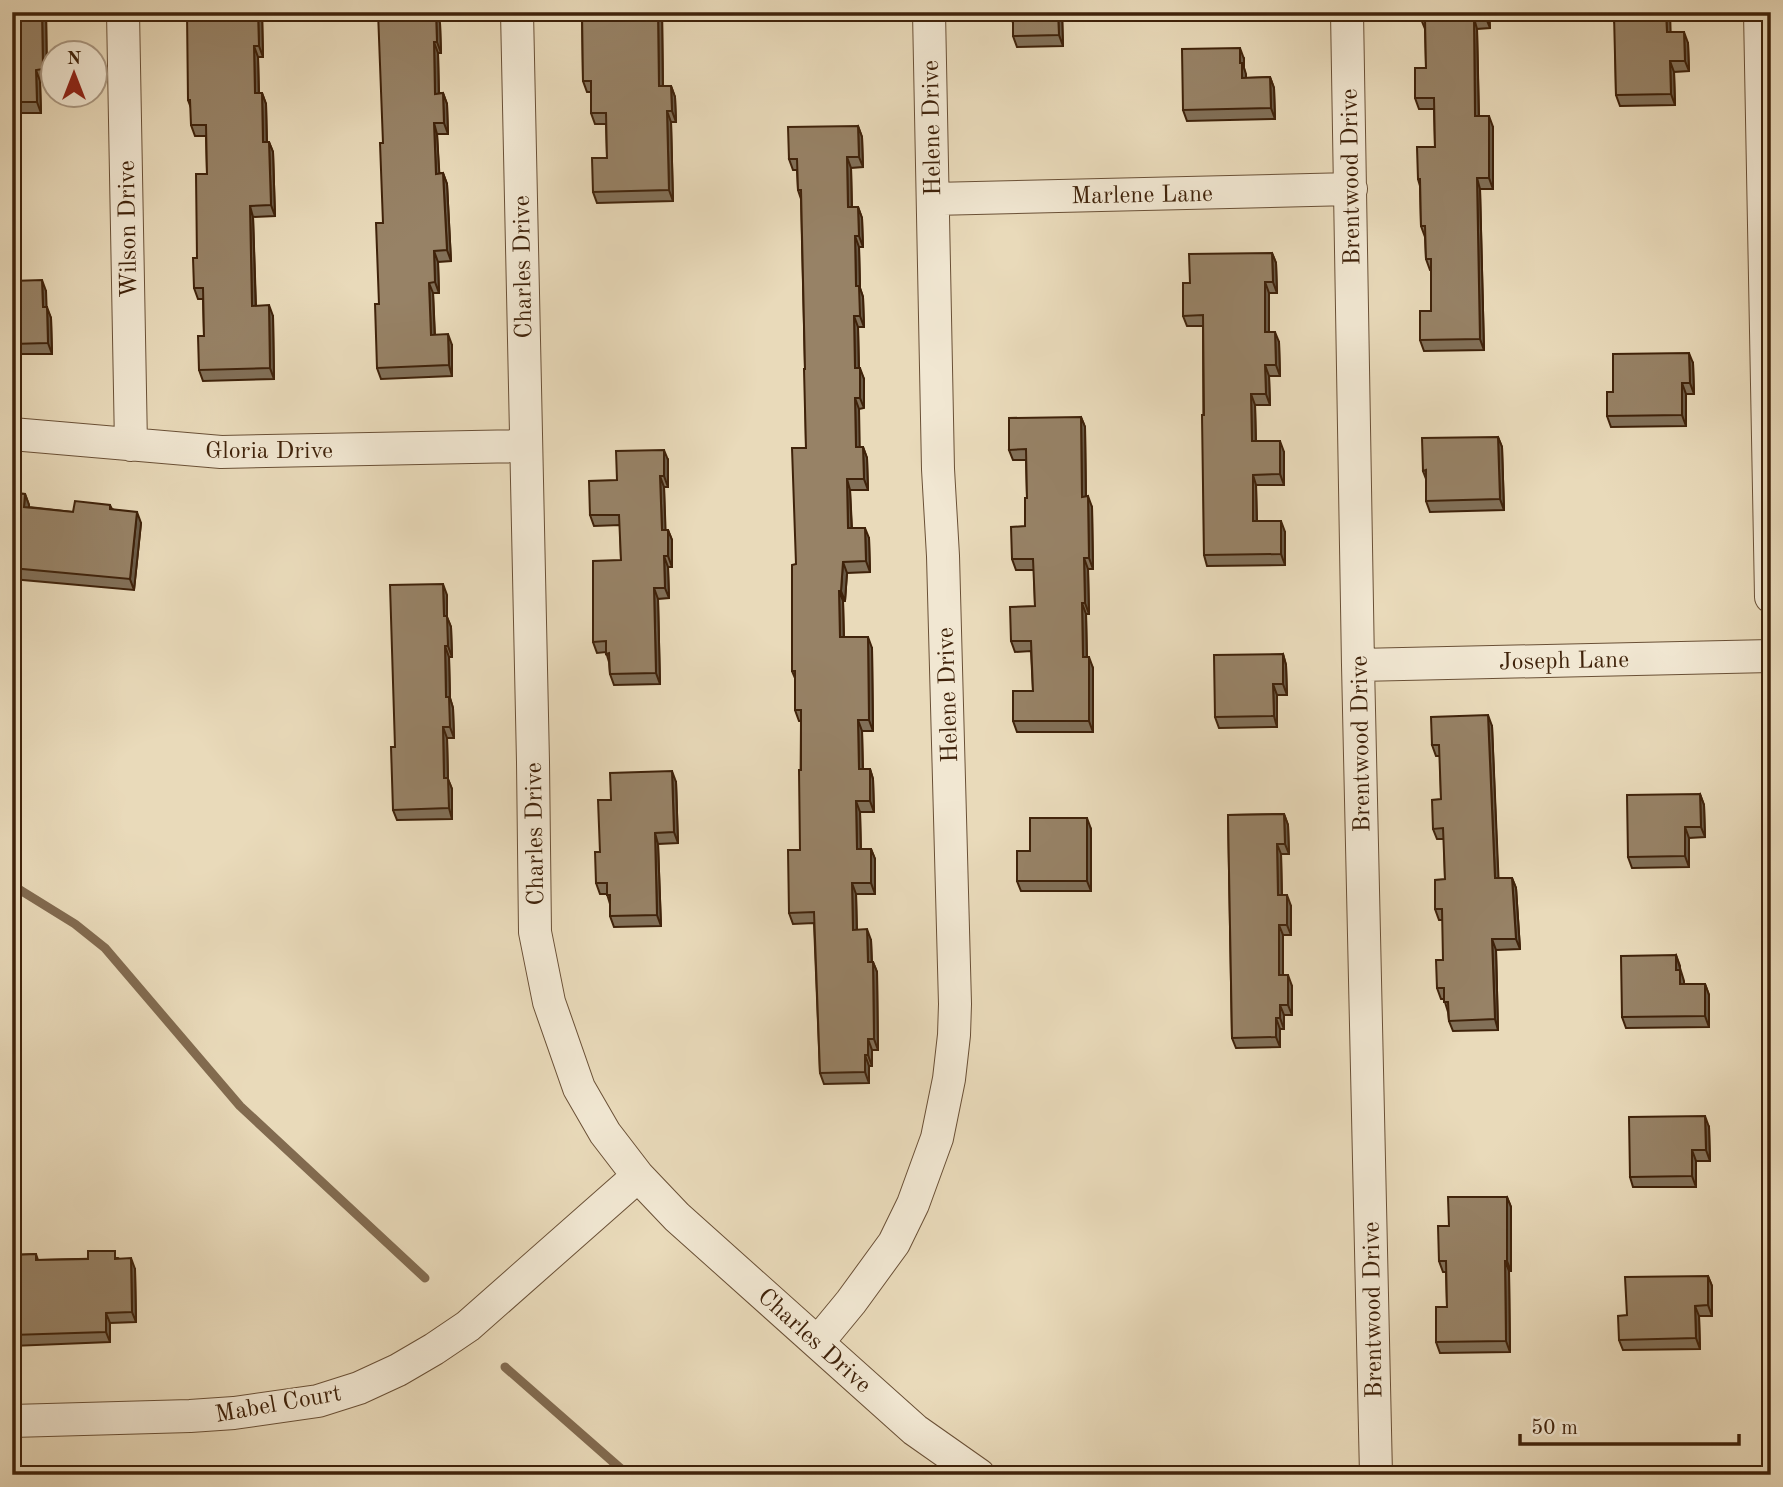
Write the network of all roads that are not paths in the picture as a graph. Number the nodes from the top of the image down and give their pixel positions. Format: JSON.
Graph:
{"nodes":[{"id":1,"x":122,"y":12,"type":"edge"},
{"id":2,"x":517,"y":12,"type":"edge"},
{"id":3,"x":929,"y":12,"type":"edge"},
{"id":4,"x":1347,"y":12,"type":"edge"},
{"id":5,"x":1760,"y":12,"type":"edge"},
{"id":6,"x":1351,"y":189,"type":"junction"},
{"id":7,"x":933,"y":199,"type":"junction"},
{"id":8,"x":12,"y":434,"type":"edge"},
{"id":9,"x":131,"y":445,"type":"junction"},
{"id":10,"x":526,"y":446,"type":"junction"},
{"id":11,"x":1771,"y":597,"type":"edge"},
{"id":12,"x":1771,"y":656,"type":"edge"},
{"id":13,"x":1358,"y":665,"type":"junction"},
{"id":14,"x":638,"y":1176,"type":"junction"},
{"id":15,"x":818,"y":1342,"type":"junction"},
{"id":16,"x":12,"y":1421,"type":"edge"},
{"id":17,"x":979,"y":1475,"type":"edge"},
{"id":18,"x":1376,"y":1475,"type":"edge"}],
"edges":[{"from":1,"to":9,"type":"street","name":"Wilson Drive"},
{"from":2,"to":10,"type":"street","name":"Charles Drive"},
{"from":3,"to":7,"type":"street","name":"Helene Drive"},
{"from":4,"to":6,"type":"street","name":"Brentwood Drive"},
{"from":5,"to":11,"type":"street"},
{"from":6,"to":7,"type":"street","name":"Marlene Lane"},
{"from":6,"to":13,"type":"street","name":"Brentwood Drive"},
{"from":7,"to":15,"type":"street","name":"Helene Drive"},
{"from":8,"to":9,"type":"street","name":"Gloria Drive"},
{"from":9,"to":10,"type":"street","name":"Gloria Drive"},
{"from":10,"to":14,"type":"street","name":"Charles Drive"},
{"from":12,"to":13,"type":"street","name":"Joseph Lane"},
{"from":13,"to":18,"type":"street","name":"Brentwood Drive"},
{"from":14,"to":15,"type":"street","name":"Charles Drive"},
{"from":14,"to":16,"type":"street","name":"Mabel Court"},
{"from":15,"to":17,"type":"street","name":"Charles Drive"}]}
